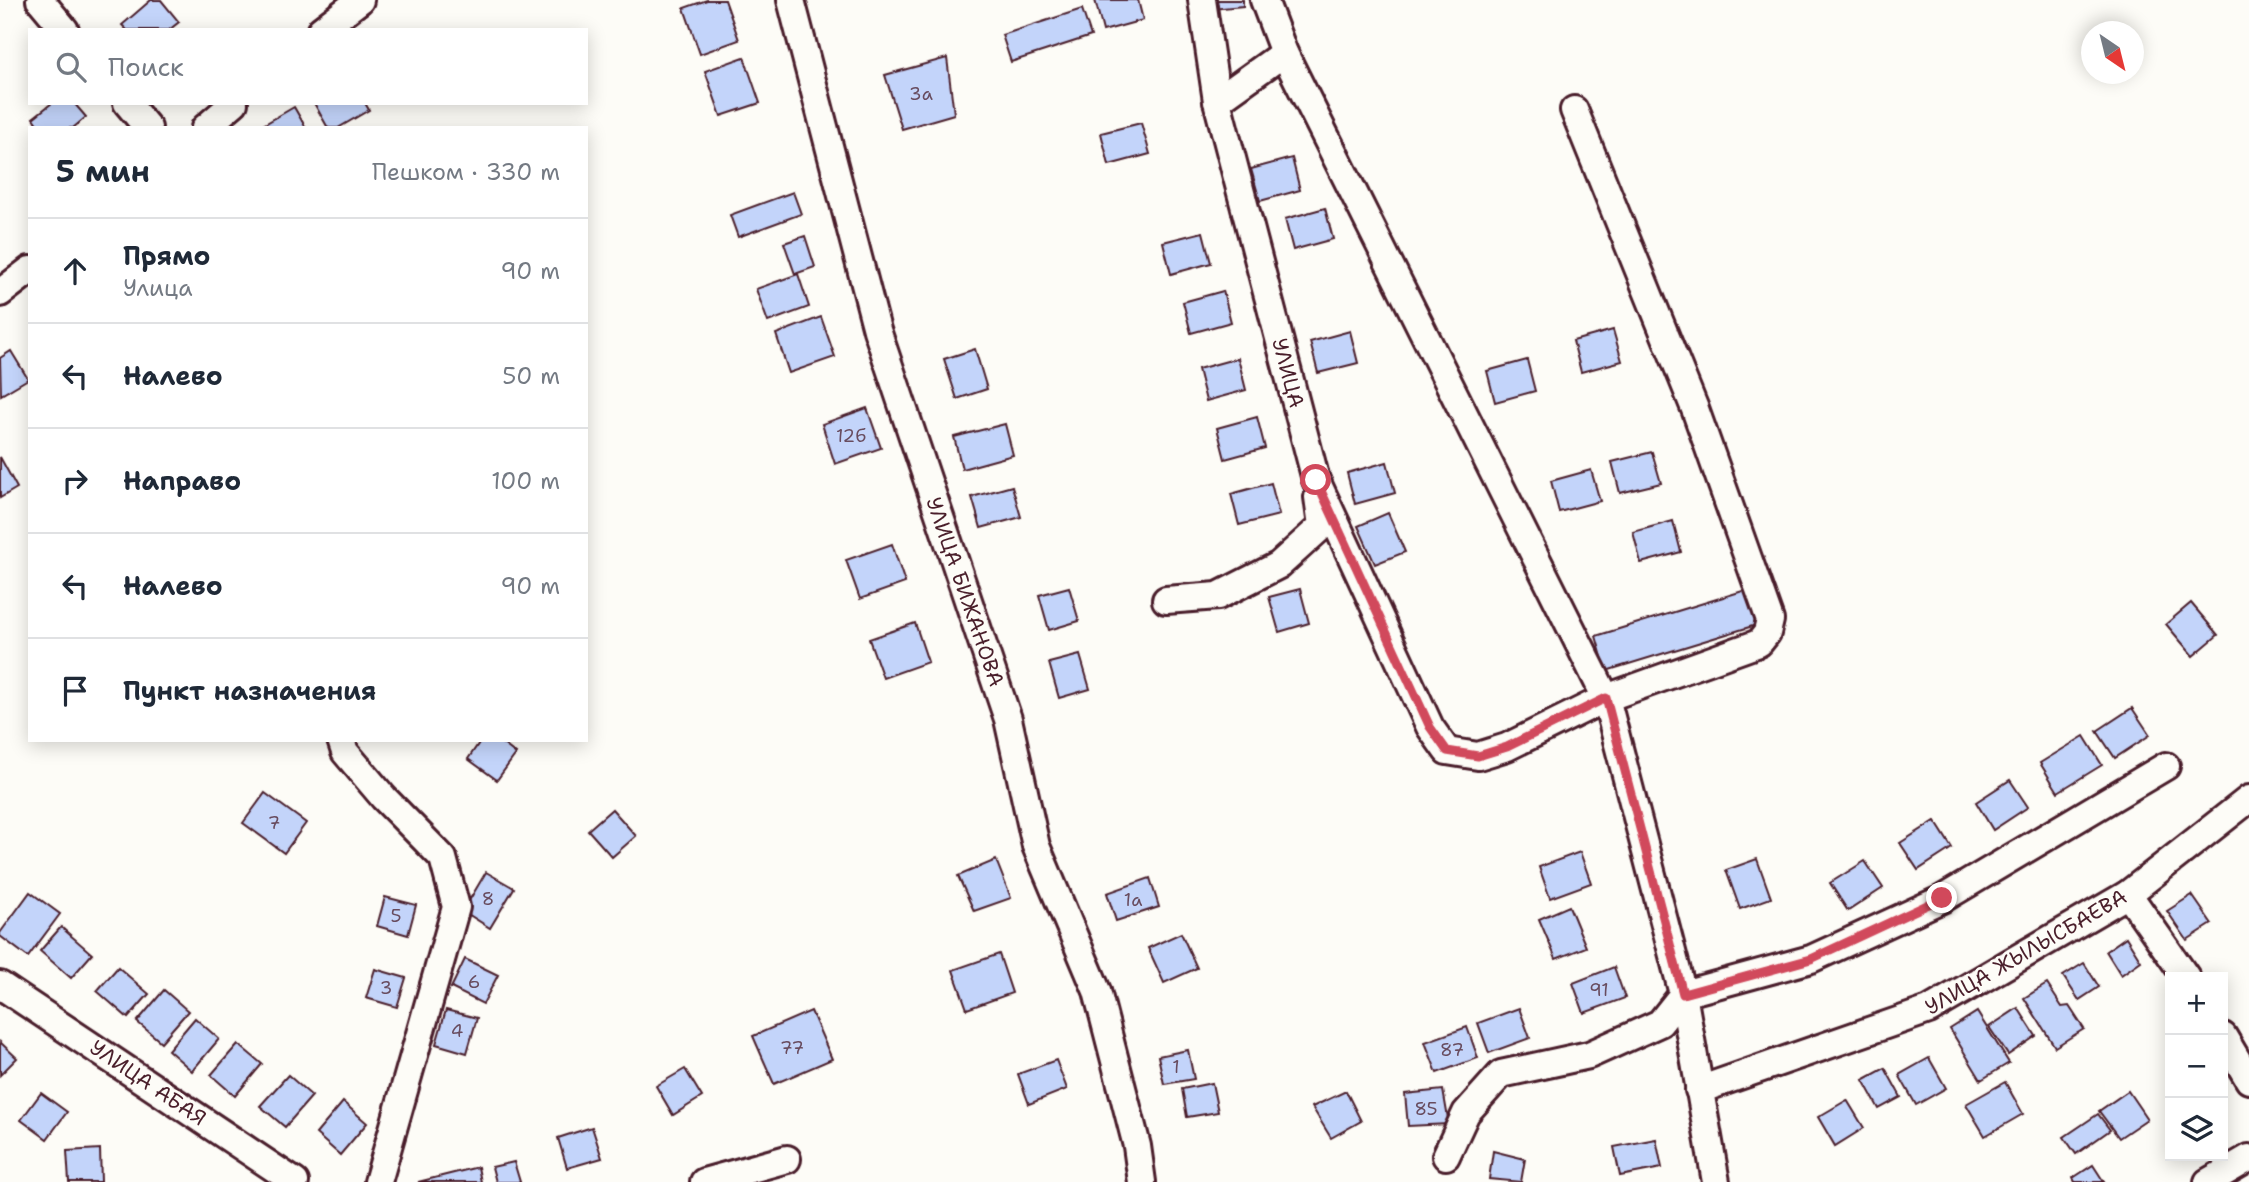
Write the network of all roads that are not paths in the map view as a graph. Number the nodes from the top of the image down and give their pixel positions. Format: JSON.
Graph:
{"nodes":[{"id":1,"x":40,"y":0,"type":"edge"},
{"id":2,"x":360,"y":0,"type":"edge"},
{"id":3,"x":791,"y":0,"type":"edge"},
{"id":4,"x":1202,"y":0,"type":"edge"},
{"id":5,"x":1264,"y":0,"type":"edge"},
{"id":6,"x":63,"y":28,"type":"edge"},
{"id":7,"x":324,"y":28,"type":"edge"},
{"id":8,"x":1284,"y":53,"type":"junction"},
{"id":9,"x":1217,"y":102,"type":"junction"},
{"id":10,"x":129,"y":105,"type":"edge"},
{"id":11,"x":232,"y":105,"type":"edge"},
{"id":12,"x":1574,"y":110,"type":"dead end"},
{"id":13,"x":146,"y":126,"type":"edge"},
{"id":14,"x":207,"y":126,"type":"edge"},
{"id":15,"x":28,"y":272,"type":"edge"},
{"id":16,"x":0,"y":293,"type":"edge"},
{"id":17,"x":1316,"y":480,"type":"junction"},
{"id":18,"x":1166,"y":600,"type":"dead end"},
{"id":19,"x":1606,"y":698,"type":"junction"},
{"id":20,"x":342,"y":742,"type":"edge"},
{"id":21,"x":2166,"y":766,"type":"dead end"},
{"id":22,"x":2249,"y":799,"type":"edge"},
{"id":23,"x":2128,"y":894,"type":"junction"},
{"id":24,"x":2183,"y":972,"type":"edge"},
{"id":25,"x":0,"y":985,"type":"edge"},
{"id":26,"x":1683,"y":994,"type":"junction"},
{"id":27,"x":2228,"y":1044,"type":"edge"},
{"id":28,"x":2249,"y":1080,"type":"edge"},
{"id":29,"x":1699,"y":1090,"type":"junction"},
{"id":30,"x":1446,"y":1156,"type":"dead end"},
{"id":31,"x":2249,"y":1158,"type":"edge"},
{"id":32,"x":787,"y":1159,"type":"dead end"},
{"id":33,"x":295,"y":1182,"type":"edge"},
{"id":34,"x":379,"y":1182,"type":"edge"},
{"id":35,"x":704,"y":1182,"type":"edge"},
{"id":36,"x":1142,"y":1182,"type":"edge"},
{"id":37,"x":1716,"y":1182,"type":"edge"},
{"id":38,"x":2208,"y":1182,"type":"edge"}],
"edges":[{"from":1,"to":6,"type":"street"},
{"from":2,"to":7,"type":"street"},
{"from":3,"to":36,"type":"street","name":"УЛИЦА БИЖАНОВА"},
{"from":4,"to":9,"type":"street","name":"УЛИЦА"},
{"from":5,"to":8,"type":"street"},
{"from":8,"to":9,"type":"street"},
{"from":8,"to":19,"type":"street"},
{"from":9,"to":17,"type":"street","name":"УЛИЦА"},
{"from":10,"to":13,"type":"street"},
{"from":11,"to":14,"type":"street"},
{"from":12,"to":19,"type":"street","name":"УЛИЦА"},
{"from":15,"to":16,"type":"street"},
{"from":17,"to":18,"type":"street"},
{"from":17,"to":19,"type":"street","name":"УЛИЦА"},
{"from":19,"to":26,"type":"street"},
{"from":20,"to":34,"type":"street"},
{"from":21,"to":26,"type":"street"},
{"from":22,"to":23,"type":"street","name":"УЛИЦА ЖЫЛЫСБАЕВА"},
{"from":23,"to":24,"type":"street"},
{"from":23,"to":29,"type":"street","name":"УЛИЦА ЖЫЛЫСБАЕВА"},
{"from":25,"to":33,"type":"street","name":"УЛИЦА АБАЯ"},
{"from":26,"to":29,"type":"street"},
{"from":26,"to":30,"type":"street"},
{"from":27,"to":28,"type":"street"},
{"from":29,"to":37,"type":"street"},
{"from":31,"to":38,"type":"street"},
{"from":32,"to":35,"type":"street"}]}
